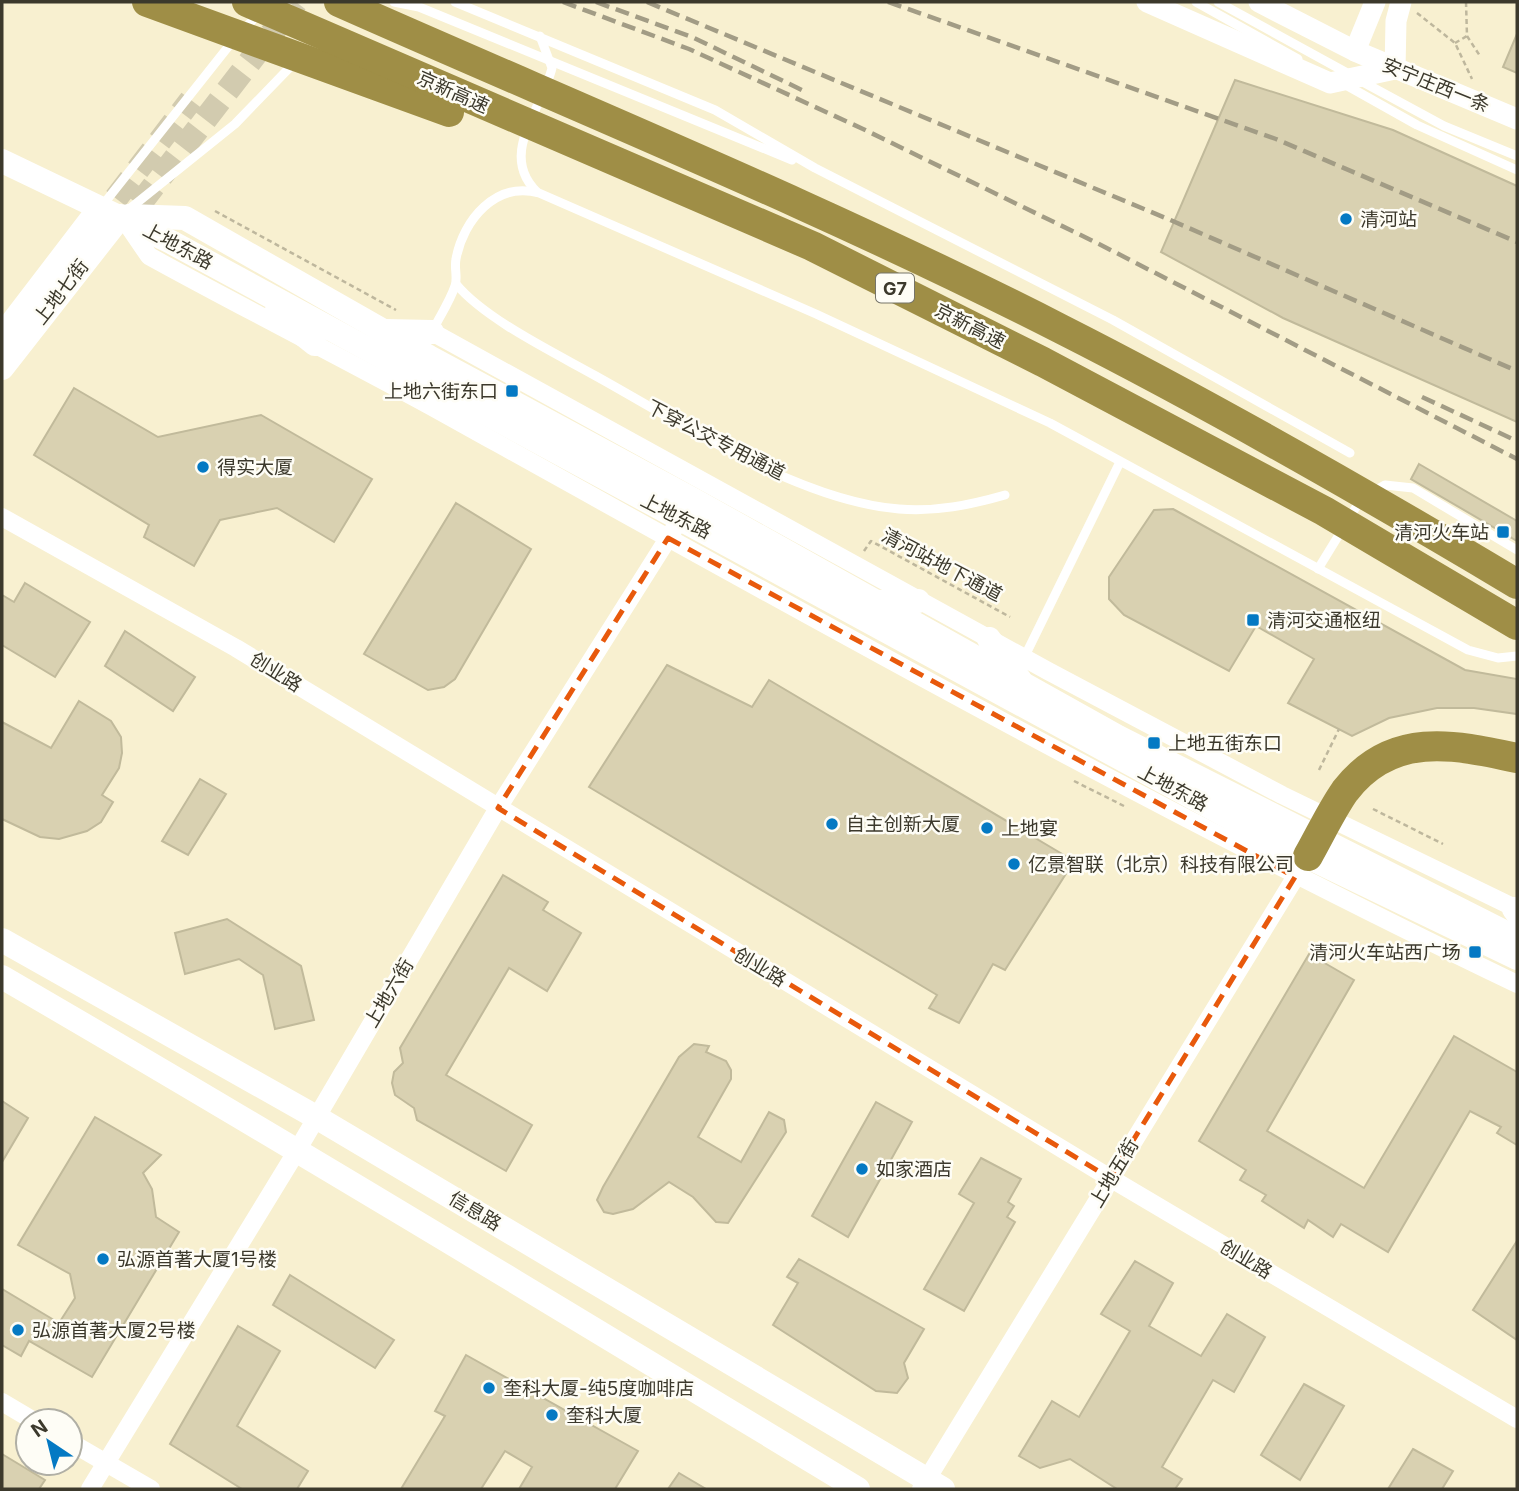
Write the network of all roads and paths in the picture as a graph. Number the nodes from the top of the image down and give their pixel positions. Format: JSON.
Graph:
{"nodes":[{"id":1,"x":148,"y":2,"type":"edge"},
{"id":2,"x":247,"y":2,"type":"edge"},
{"id":3,"x":270,"y":2,"type":"edge"},
{"id":4,"x":363,"y":2,"type":"edge"},
{"id":5,"x":394,"y":2,"type":"edge"},
{"id":6,"x":455,"y":2,"type":"edge"},
{"id":7,"x":1147,"y":2,"type":"edge"},
{"id":8,"x":1196,"y":2,"type":"edge"},
{"id":9,"x":1217,"y":2,"type":"edge"},
{"id":10,"x":1259,"y":2,"type":"edge"},
{"id":11,"x":1375,"y":2,"type":"edge"},
{"id":12,"x":1465,"y":2,"type":"edge"},
{"id":13,"x":1408,"y":6,"type":"edge"},
{"id":14,"x":342,"y":8,"type":"edge"},
{"id":15,"x":326,"y":29,"type":"dead end"},
{"id":16,"x":540,"y":36,"type":"junction"},
{"id":17,"x":1467,"y":36,"type":"junction"},
{"id":18,"x":316,"y":39,"type":"dead end"},
{"id":19,"x":307,"y":49,"type":"dead end"},
{"id":20,"x":1354,"y":51,"type":"junction"},
{"id":21,"x":1480,"y":56,"type":"dead end"},
{"id":22,"x":551,"y":59,"type":"junction"},
{"id":23,"x":1395,"y":69,"type":"junction"},
{"id":24,"x":1517,"y":119,"type":"edge"},
{"id":25,"x":1517,"y":156,"type":"edge"},
{"id":26,"x":2,"y":161,"type":"edge"},
{"id":27,"x":815,"y":168,"type":"junction"},
{"id":28,"x":1517,"y":170,"type":"edge"},
{"id":29,"x":539,"y":193,"type":"junction"},
{"id":30,"x":110,"y":212,"type":"junction"},
{"id":31,"x":185,"y":218,"type":"junction"},
{"id":32,"x":456,"y":284,"type":"junction"},
{"id":33,"x":264,"y":292,"type":"junction"},
{"id":34,"x":928,"y":304,"type":"junction"},
{"id":35,"x":392,"y":322,"type":"junction"},
{"id":36,"x":432,"y":332,"type":"junction"},
{"id":37,"x":2,"y":336,"type":"edge"},
{"id":38,"x":315,"y":344,"type":"junction"},
{"id":39,"x":2,"y":368,"type":"edge"},
{"id":40,"x":1350,"y":453,"type":"dead end"},
{"id":41,"x":1120,"y":461,"type":"junction"},
{"id":42,"x":651,"y":491,"type":"junction"},
{"id":43,"x":1004,"y":495,"type":"dead end"},
{"id":44,"x":2,"y":517,"type":"edge"},
{"id":45,"x":680,"y":519,"type":"junction"},
{"id":46,"x":1517,"y":550,"type":"edge"},
{"id":47,"x":864,"y":552,"type":"dead end"},
{"id":48,"x":1318,"y":569,"type":"junction"},
{"id":49,"x":1517,"y":584,"type":"edge"},
{"id":50,"x":918,"y":601,"type":"junction"},
{"id":51,"x":872,"y":602,"type":"junction"},
{"id":52,"x":1010,"y":617,"type":"dead end"},
{"id":53,"x":1517,"y":625,"type":"edge"},
{"id":54,"x":989,"y":639,"type":"junction"},
{"id":55,"x":1517,"y":656,"type":"edge"},
{"id":56,"x":1024,"y":658,"type":"junction"},
{"id":57,"x":1024,"y":687,"type":"junction"},
{"id":58,"x":1339,"y":729,"type":"dead end"},
{"id":59,"x":1517,"y":758,"type":"edge"},
{"id":60,"x":1319,"y":770,"type":"dead end"},
{"id":61,"x":1074,"y":781,"type":"dead end"},
{"id":62,"x":498,"y":808,"type":"junction"},
{"id":63,"x":1373,"y":809,"type":"dead end"},
{"id":64,"x":1132,"y":810,"type":"dead end"},
{"id":65,"x":1443,"y":844,"type":"dead end"},
{"id":66,"x":1313,"y":847,"type":"junction"},
{"id":67,"x":1516,"y":910,"type":"edge"},
{"id":68,"x":1517,"y":939,"type":"edge"},
{"id":69,"x":2,"y":940,"type":"edge"},
{"id":70,"x":1517,"y":958,"type":"edge"},
{"id":71,"x":2,"y":977,"type":"edge"},
{"id":72,"x":1517,"y":985,"type":"edge"},
{"id":73,"x":316,"y":1117,"type":"junction"},
{"id":74,"x":298,"y":1149,"type":"junction"},
{"id":75,"x":1110,"y":1178,"type":"junction"},
{"id":76,"x":1517,"y":1419,"type":"edge"},
{"id":77,"x":84,"y":1450,"type":"edge"},
{"id":78,"x":106,"y":1462,"type":"junction"},
{"id":79,"x":930,"y":1486,"type":"edge"},
{"id":80,"x":90,"y":1489,"type":"edge"},
{"id":81,"x":151,"y":1489,"type":"edge"},
{"id":82,"x":859,"y":1489,"type":"edge"}],
"edges":[{"from":1,"to":34,"type":"highway"},
{"from":2,"to":34,"type":"highway","name":"京新高速","number":"G7"},
{"from":3,"to":30,"type":"lane"},
{"from":4,"to":14,"type":"lane"},
{"from":5,"to":22,"type":"lane"},
{"from":6,"to":16,"type":"lane"},
{"from":7,"to":23,"type":"street"},
{"from":8,"to":28,"type":"lane"},
{"from":9,"to":25,"type":"lane"},
{"from":10,"to":20,"type":"street","name":"安宁庄西一条"},
{"from":11,"to":20,"type":"street"},
{"from":12,"to":17,"type":"path"},
{"from":13,"to":17,"type":"path"},
{"from":13,"to":23,"type":"street"},
{"from":14,"to":49,"type":"highway","name":"京新高速","number":"G7"},
{"from":15,"to":18,"type":"lane"},
{"from":16,"to":22,"type":"lane"},
{"from":16,"to":27,"type":"lane"},
{"from":17,"to":21,"type":"path"},
{"from":19,"to":30,"type":"lane"},
{"from":20,"to":23,"type":"street","name":"安宁庄西一条"},
{"from":22,"to":27,"type":"lane"},
{"from":22,"to":29,"type":"lane"},
{"from":23,"to":24,"type":"street","name":"安宁庄西一条"},
{"from":26,"to":30,"type":"main road","name":"上地东路"},
{"from":27,"to":40,"type":"lane"},
{"from":29,"to":32,"type":"lane"},
{"from":29,"to":41,"type":"lane"},
{"from":30,"to":31,"type":"main road","name":"上地东路"},
{"from":30,"to":33,"type":"main road","name":"上地东路"},
{"from":30,"to":37,"type":"main road","name":"上地七街"},
{"from":30,"to":38,"type":"street"},
{"from":30,"to":39,"type":"main road","name":"上地七街"},
{"from":31,"to":35,"type":"main road","name":"上地东路"},
{"from":31,"to":35,"type":"path"},
{"from":32,"to":36,"type":"lane"},
{"from":32,"to":43,"type":"lane","name":"下穿公交专用通道"},
{"from":33,"to":38,"type":"main road"},
{"from":33,"to":42,"type":"main road","name":"上地东路"},
{"from":34,"to":53,"type":"highway","name":"京新高速","number":"G7"},
{"from":35,"to":36,"type":"main road"},
{"from":35,"to":42,"type":"main road","name":"上地东路"},
{"from":36,"to":42,"type":"street"},
{"from":38,"to":42,"type":"street"},
{"from":41,"to":48,"type":"lane"},
{"from":41,"to":56,"type":"lane"},
{"from":42,"to":45,"type":"main road","name":"上地东路"},
{"from":42,"to":50,"type":"street"},
{"from":44,"to":62,"type":"street","name":"创业路"},
{"from":45,"to":51,"type":"main road","name":"上地东路"},
{"from":45,"to":62,"type":"street","name":"上地六街"},
{"from":45,"to":66,"type":"main road","name":"上地东路"},
{"from":46,"to":48,"type":"lane"},
{"from":47,"to":52,"type":"path","name":"清河站地下通道"},
{"from":48,"to":55,"type":"lane"},
{"from":50,"to":51,"type":"main road"},
{"from":50,"to":54,"type":"street"},
{"from":51,"to":57,"type":"main road","name":"上地东路"},
{"from":54,"to":56,"type":"street"},
{"from":54,"to":57,"type":"main road"},
{"from":56,"to":66,"type":"street"},
{"from":57,"to":66,"type":"main road","name":"上地东路"},
{"from":58,"to":60,"type":"path"},
{"from":59,"to":66,"type":"highway"},
{"from":61,"to":64,"type":"path"},
{"from":62,"to":73,"type":"street","name":"上地六街"},
{"from":62,"to":75,"type":"street","name":"创业路"},
{"from":63,"to":65,"type":"path"},
{"from":66,"to":67,"type":"street"},
{"from":66,"to":68,"type":"main road","name":"上地东路"},
{"from":66,"to":70,"type":"main road","name":"上地东路"},
{"from":66,"to":72,"type":"street"},
{"from":66,"to":75,"type":"street","name":"上地五街"},
{"from":69,"to":73,"type":"main road","name":"信息路"},
{"from":71,"to":74,"type":"main road"},
{"from":73,"to":74,"type":"street","name":"上地六街"},
{"from":73,"to":79,"type":"main road","name":"信息路"},
{"from":74,"to":78,"type":"street","name":"上地六街"},
{"from":74,"to":82,"type":"main road"},
{"from":75,"to":76,"type":"street","name":"创业路"},
{"from":75,"to":79,"type":"street","name":"上地五街"},
{"from":77,"to":78,"type":"street"},
{"from":78,"to":80,"type":"street","name":"上地六街"},
{"from":78,"to":81,"type":"street"}]}
